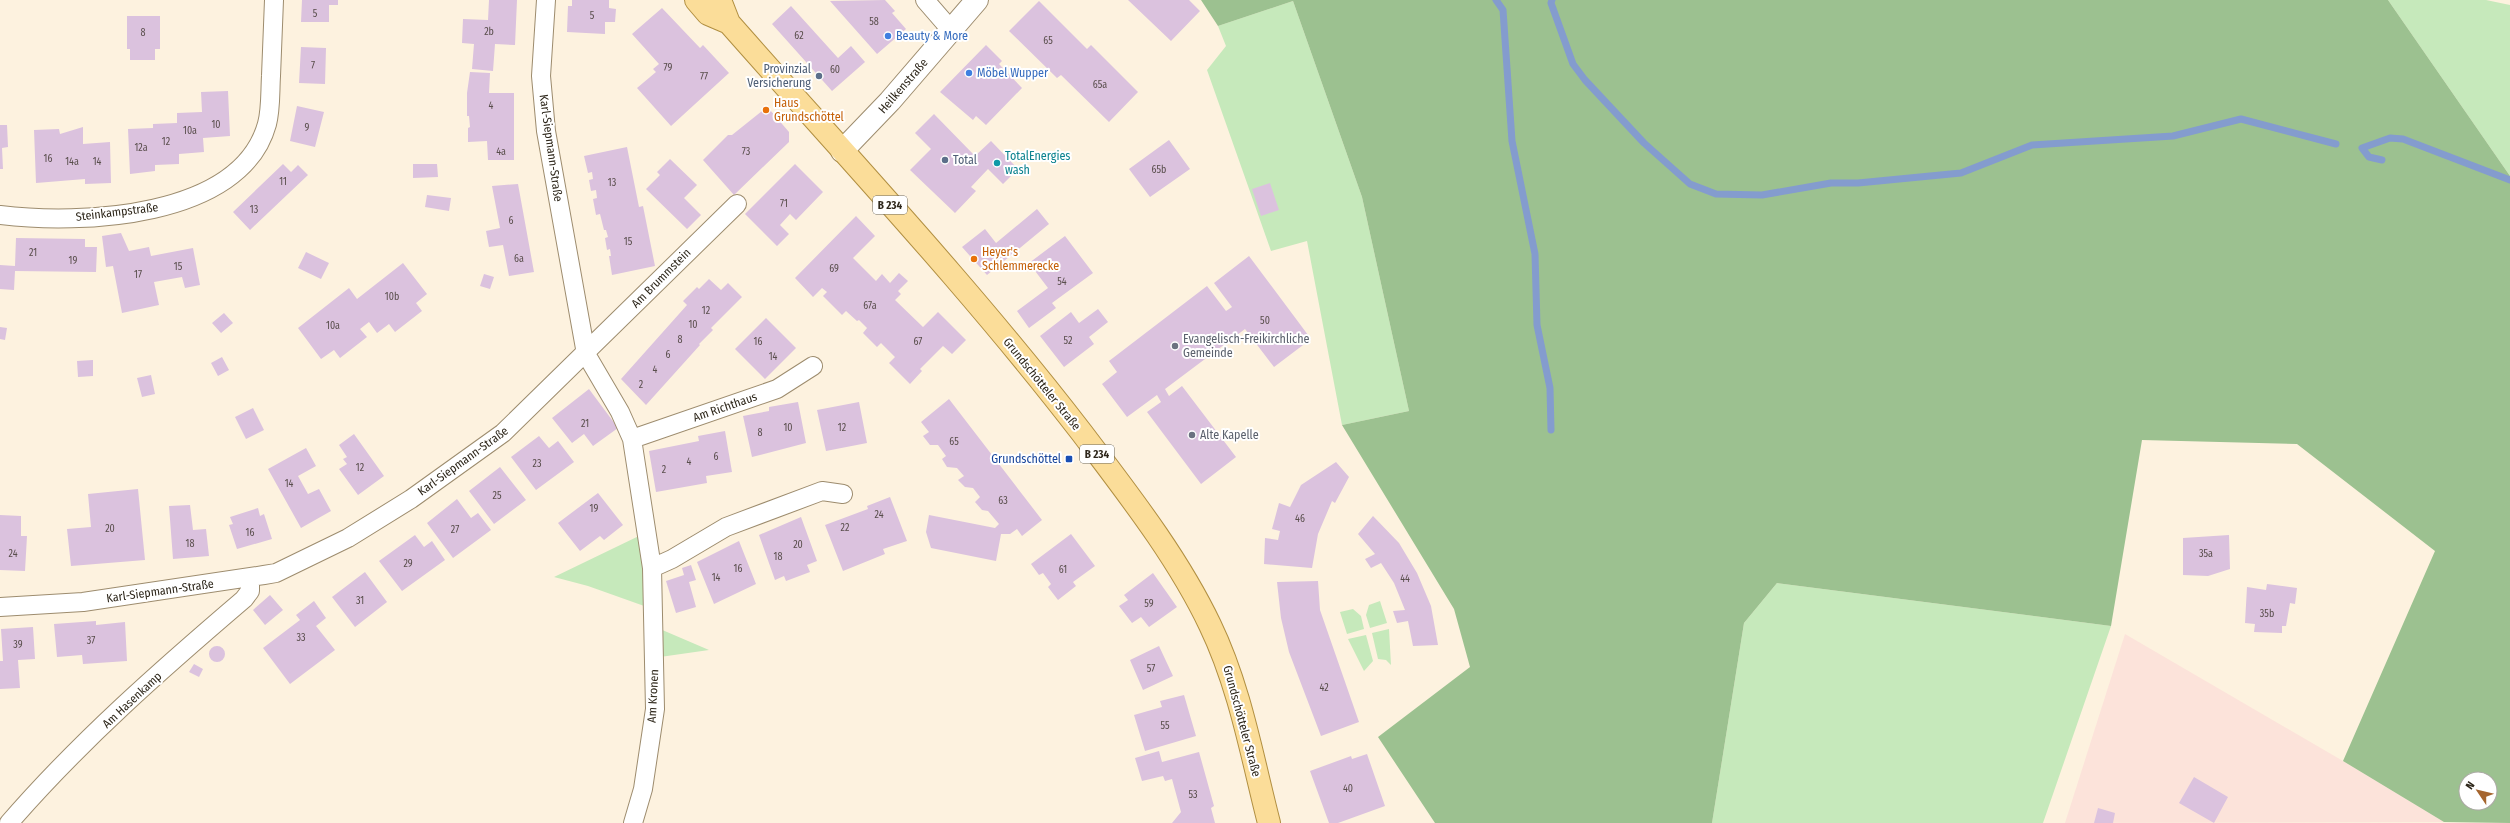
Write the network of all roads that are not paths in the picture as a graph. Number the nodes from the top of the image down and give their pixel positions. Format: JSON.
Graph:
{"nodes":[{"id":1,"x":274,"y":0,"type":"edge"},
{"id":2,"x":546,"y":0,"type":"edge"},
{"id":3,"x":696,"y":0,"type":"edge"},
{"id":4,"x":720,"y":0,"type":"edge"},
{"id":5,"x":925,"y":0,"type":"edge"},
{"id":6,"x":977,"y":0,"type":"edge"},
{"id":7,"x":729,"y":23,"type":"junction"},
{"id":8,"x":951,"y":30,"type":"junction"},
{"id":9,"x":842,"y":151,"type":"junction"},
{"id":10,"x":737,"y":204,"type":"dead end"},
{"id":11,"x":0,"y":215,"type":"edge"},
{"id":12,"x":586,"y":354,"type":"junction"},
{"id":13,"x":813,"y":366,"type":"dead end"},
{"id":14,"x":632,"y":439,"type":"junction"},
{"id":15,"x":843,"y":494,"type":"dead end"},
{"id":16,"x":652,"y":568,"type":"junction"},
{"id":17,"x":250,"y":578,"type":"junction"},
{"id":18,"x":0,"y":607,"type":"edge"},
{"id":19,"x":9,"y":823,"type":"edge"},
{"id":20,"x":633,"y":823,"type":"edge"},
{"id":21,"x":1269,"y":823,"type":"edge"}],
"edges":[{"from":1,"to":11,"type":"street","name":"Steinkampstraße"},
{"from":2,"to":12,"type":"street","name":"Karl-Siepmann-Straße"},
{"from":3,"to":7,"type":"main road","name":"Grundschötteler Straße","number":"B 234"},
{"from":4,"to":7,"type":"main road","name":"Grundschötteler Straße","number":"B 234"},
{"from":5,"to":8,"type":"street"},
{"from":6,"to":8,"type":"street","name":"Heilkenstraße"},
{"from":7,"to":9,"type":"main road","name":"Grundschötteler Straße","number":"B 234"},
{"from":8,"to":9,"type":"street","name":"Heilkenstraße"},
{"from":9,"to":21,"type":"main road","name":"Grundschötteler Straße","number":"B 234"},
{"from":10,"to":12,"type":"street","name":"Am Brummstein"},
{"from":12,"to":14,"type":"street","name":"Am Kronen"},
{"from":12,"to":17,"type":"street","name":"Karl-Siepmann-Straße"},
{"from":13,"to":14,"type":"street","name":"Am Richthaus"},
{"from":14,"to":16,"type":"street","name":"Am Kronen"},
{"from":15,"to":16,"type":"street"},
{"from":16,"to":20,"type":"street","name":"Am Kronen"},
{"from":17,"to":18,"type":"street","name":"Karl-Siepmann-Straße"},
{"from":17,"to":19,"type":"street","name":"Am Hasenkamp"}]}
